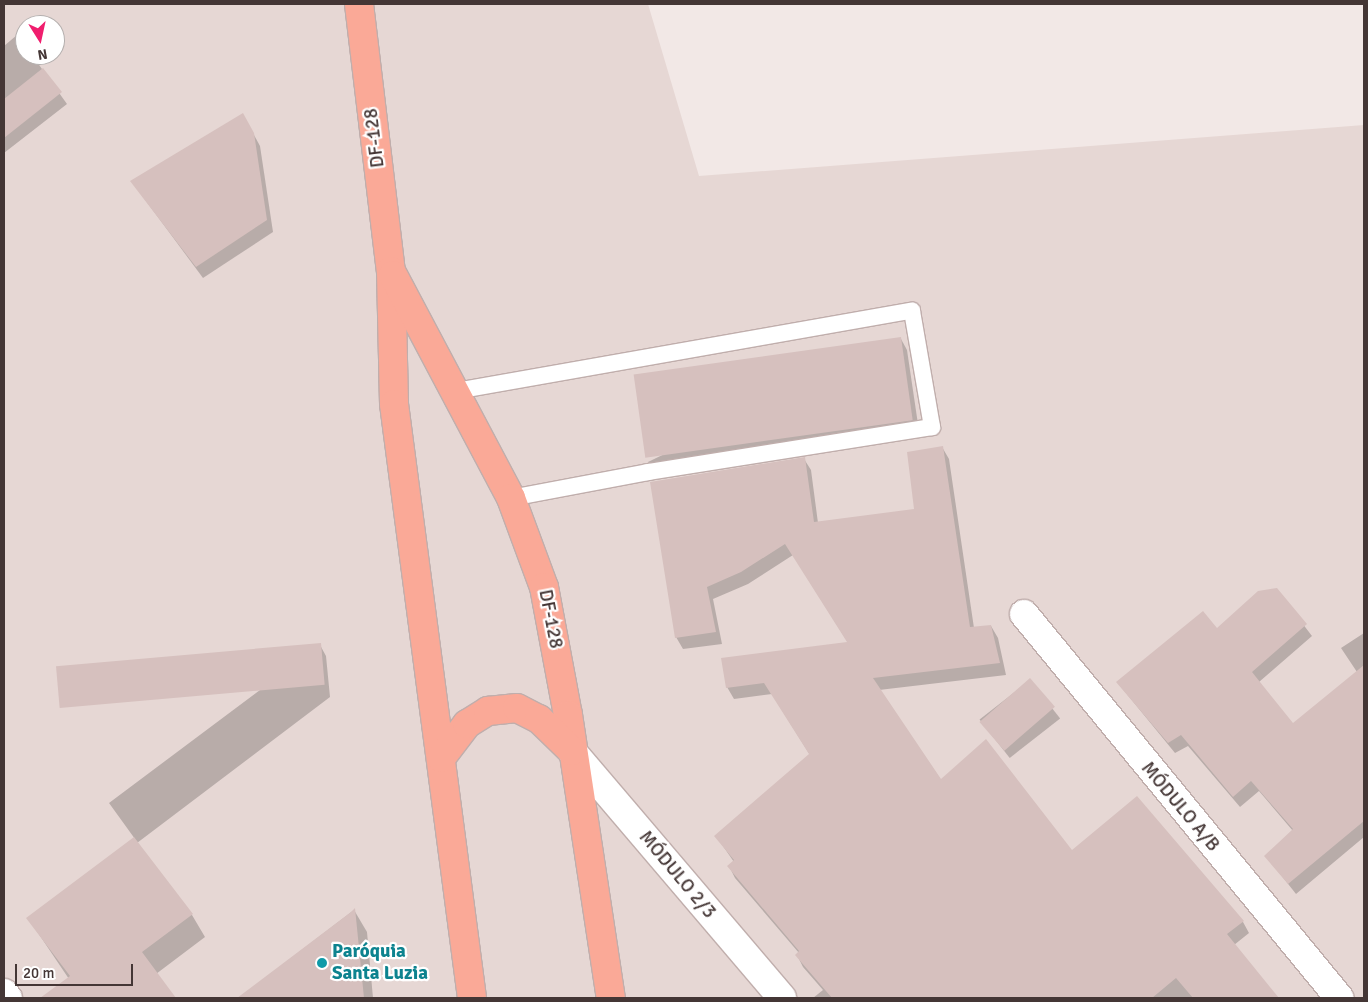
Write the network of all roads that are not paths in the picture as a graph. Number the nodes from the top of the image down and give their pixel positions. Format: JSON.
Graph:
{"nodes":[{"id":1,"x":358,"y":4,"type":"edge"},
{"id":2,"x":391,"y":272,"type":"junction"},
{"id":3,"x":456,"y":391,"type":"junction"},
{"id":4,"x":511,"y":498,"type":"junction"},
{"id":5,"x":1024,"y":614,"type":"dead end"},
{"id":6,"x":572,"y":751,"type":"junction"},
{"id":7,"x":442,"y":758,"type":"junction"},
{"id":8,"x":4,"y":993,"type":"edge"},
{"id":9,"x":8,"y":998,"type":"edge"},
{"id":10,"x":472,"y":998,"type":"edge"},
{"id":11,"x":611,"y":998,"type":"edge"},
{"id":12,"x":782,"y":998,"type":"edge"},
{"id":13,"x":1339,"y":998,"type":"edge"}],
"edges":[{"from":1,"to":2,"type":"main road","name":"DF-128","number":"DF-128"},
{"from":2,"to":3,"type":"main road","name":"DF-128","number":"DF-128"},
{"from":2,"to":7,"type":"main road","name":"DF-128","number":"DF-128"},
{"from":3,"to":4,"type":"main road","name":"DF-128","number":"DF-128"},
{"from":3,"to":4,"type":"lane"},
{"from":4,"to":6,"type":"main road","name":"DF-128","number":"DF-128"},
{"from":5,"to":13,"type":"street","name":"MÓDULO A/B"},
{"from":6,"to":7,"type":"main road"},
{"from":6,"to":11,"type":"main road","name":"DF-128","number":"DF-128"},
{"from":6,"to":12,"type":"street","name":"MÓDULO 2/3"},
{"from":7,"to":10,"type":"main road","name":"DF-128","number":"DF-128"},
{"from":8,"to":9,"type":"street"}]}
